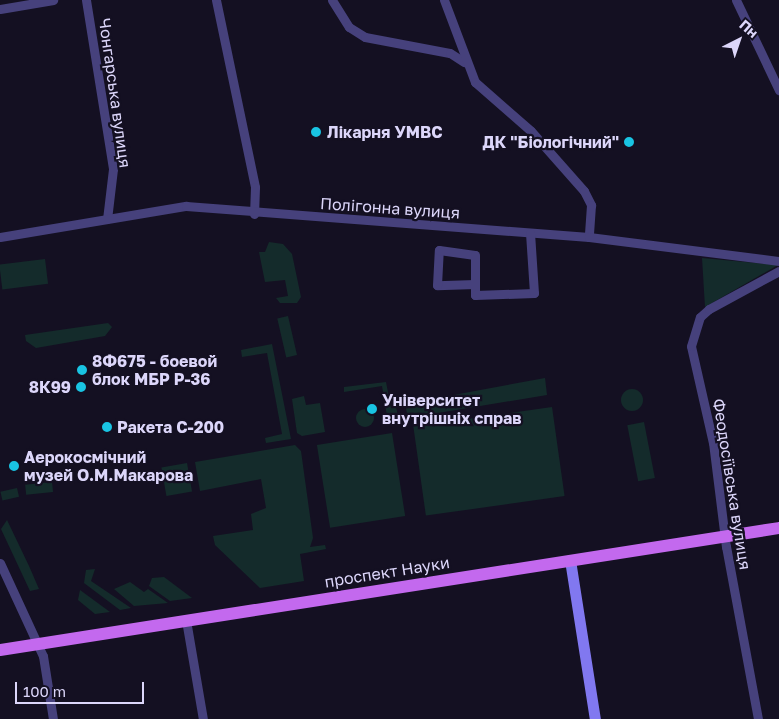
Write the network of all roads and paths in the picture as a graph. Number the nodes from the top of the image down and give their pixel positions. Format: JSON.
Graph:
{"nodes":[{"id":1,"x":53,"y":0,"type":"edge"},
{"id":2,"x":86,"y":0,"type":"edge"},
{"id":3,"x":216,"y":0,"type":"edge"},
{"id":4,"x":332,"y":0,"type":"edge"},
{"id":5,"x":444,"y":0,"type":"edge"},
{"id":6,"x":736,"y":0,"type":"edge"},
{"id":7,"x":0,"y":9,"type":"edge"},
{"id":8,"x":464,"y":62,"type":"junction"},
{"id":9,"x":777,"y":72,"type":"edge"},
{"id":10,"x":779,"y":90,"type":"edge"},
{"id":11,"x":254,"y":214,"type":"junction"},
{"id":12,"x":108,"y":219,"type":"junction"},
{"id":13,"x":530,"y":233,"type":"junction"},
{"id":14,"x":0,"y":237,"type":"edge"},
{"id":15,"x":589,"y":237,"type":"junction"},
{"id":16,"x":779,"y":260,"type":"edge"},
{"id":17,"x":779,"y":271,"type":"edge"},
{"id":18,"x":475,"y":284,"type":"junction"},
{"id":19,"x":779,"y":528,"type":"edge"},
{"id":20,"x":726,"y":536,"type":"junction"},
{"id":21,"x":570,"y":560,"type":"junction"},
{"id":22,"x":0,"y":563,"type":"edge"},
{"id":23,"x":186,"y":620,"type":"junction"},
{"id":24,"x":37,"y":644,"type":"junction"},
{"id":25,"x":0,"y":650,"type":"edge"},
{"id":26,"x":54,"y":719,"type":"edge"},
{"id":27,"x":203,"y":719,"type":"edge"},
{"id":28,"x":595,"y":719,"type":"edge"},
{"id":29,"x":758,"y":719,"type":"edge"}],
"edges":[{"from":1,"to":7,"type":"street"},
{"from":2,"to":12,"type":"street","name":"Чонгарська вулиця"},
{"from":3,"to":11,"type":"street"},
{"from":4,"to":8,"type":"street"},
{"from":5,"to":8,"type":"street"},
{"from":6,"to":9,"type":"street"},
{"from":8,"to":15,"type":"street"},
{"from":9,"to":10,"type":"street"},
{"from":11,"to":12,"type":"street","name":"Полігонна вулиця"},
{"from":11,"to":13,"type":"street","name":"Полігонна вулиця"},
{"from":12,"to":14,"type":"street","name":"Полігонна вулиця"},
{"from":13,"to":15,"type":"street","name":"Полігонна вулиця"},
{"from":13,"to":18,"type":"street"},
{"from":15,"to":16,"type":"street","name":"Полігонна вулиця"},
{"from":17,"to":20,"type":"street","name":"Феодосіївська вулиця"},
{"from":18,"to":18,"type":"street"},
{"from":19,"to":20,"type":"main road","name":"проспект Науки"},
{"from":20,"to":21,"type":"main road","name":"проспект Науки"},
{"from":20,"to":29,"type":"street","name":"Феодосіївська вулиця"},
{"from":21,"to":23,"type":"main road","name":"проспект Науки"},
{"from":21,"to":28,"type":"main road"},
{"from":22,"to":24,"type":"street"},
{"from":23,"to":24,"type":"main road","name":"проспект Науки"},
{"from":23,"to":27,"type":"street"},
{"from":24,"to":25,"type":"main road","name":"проспект Науки"},
{"from":24,"to":26,"type":"street"}]}
